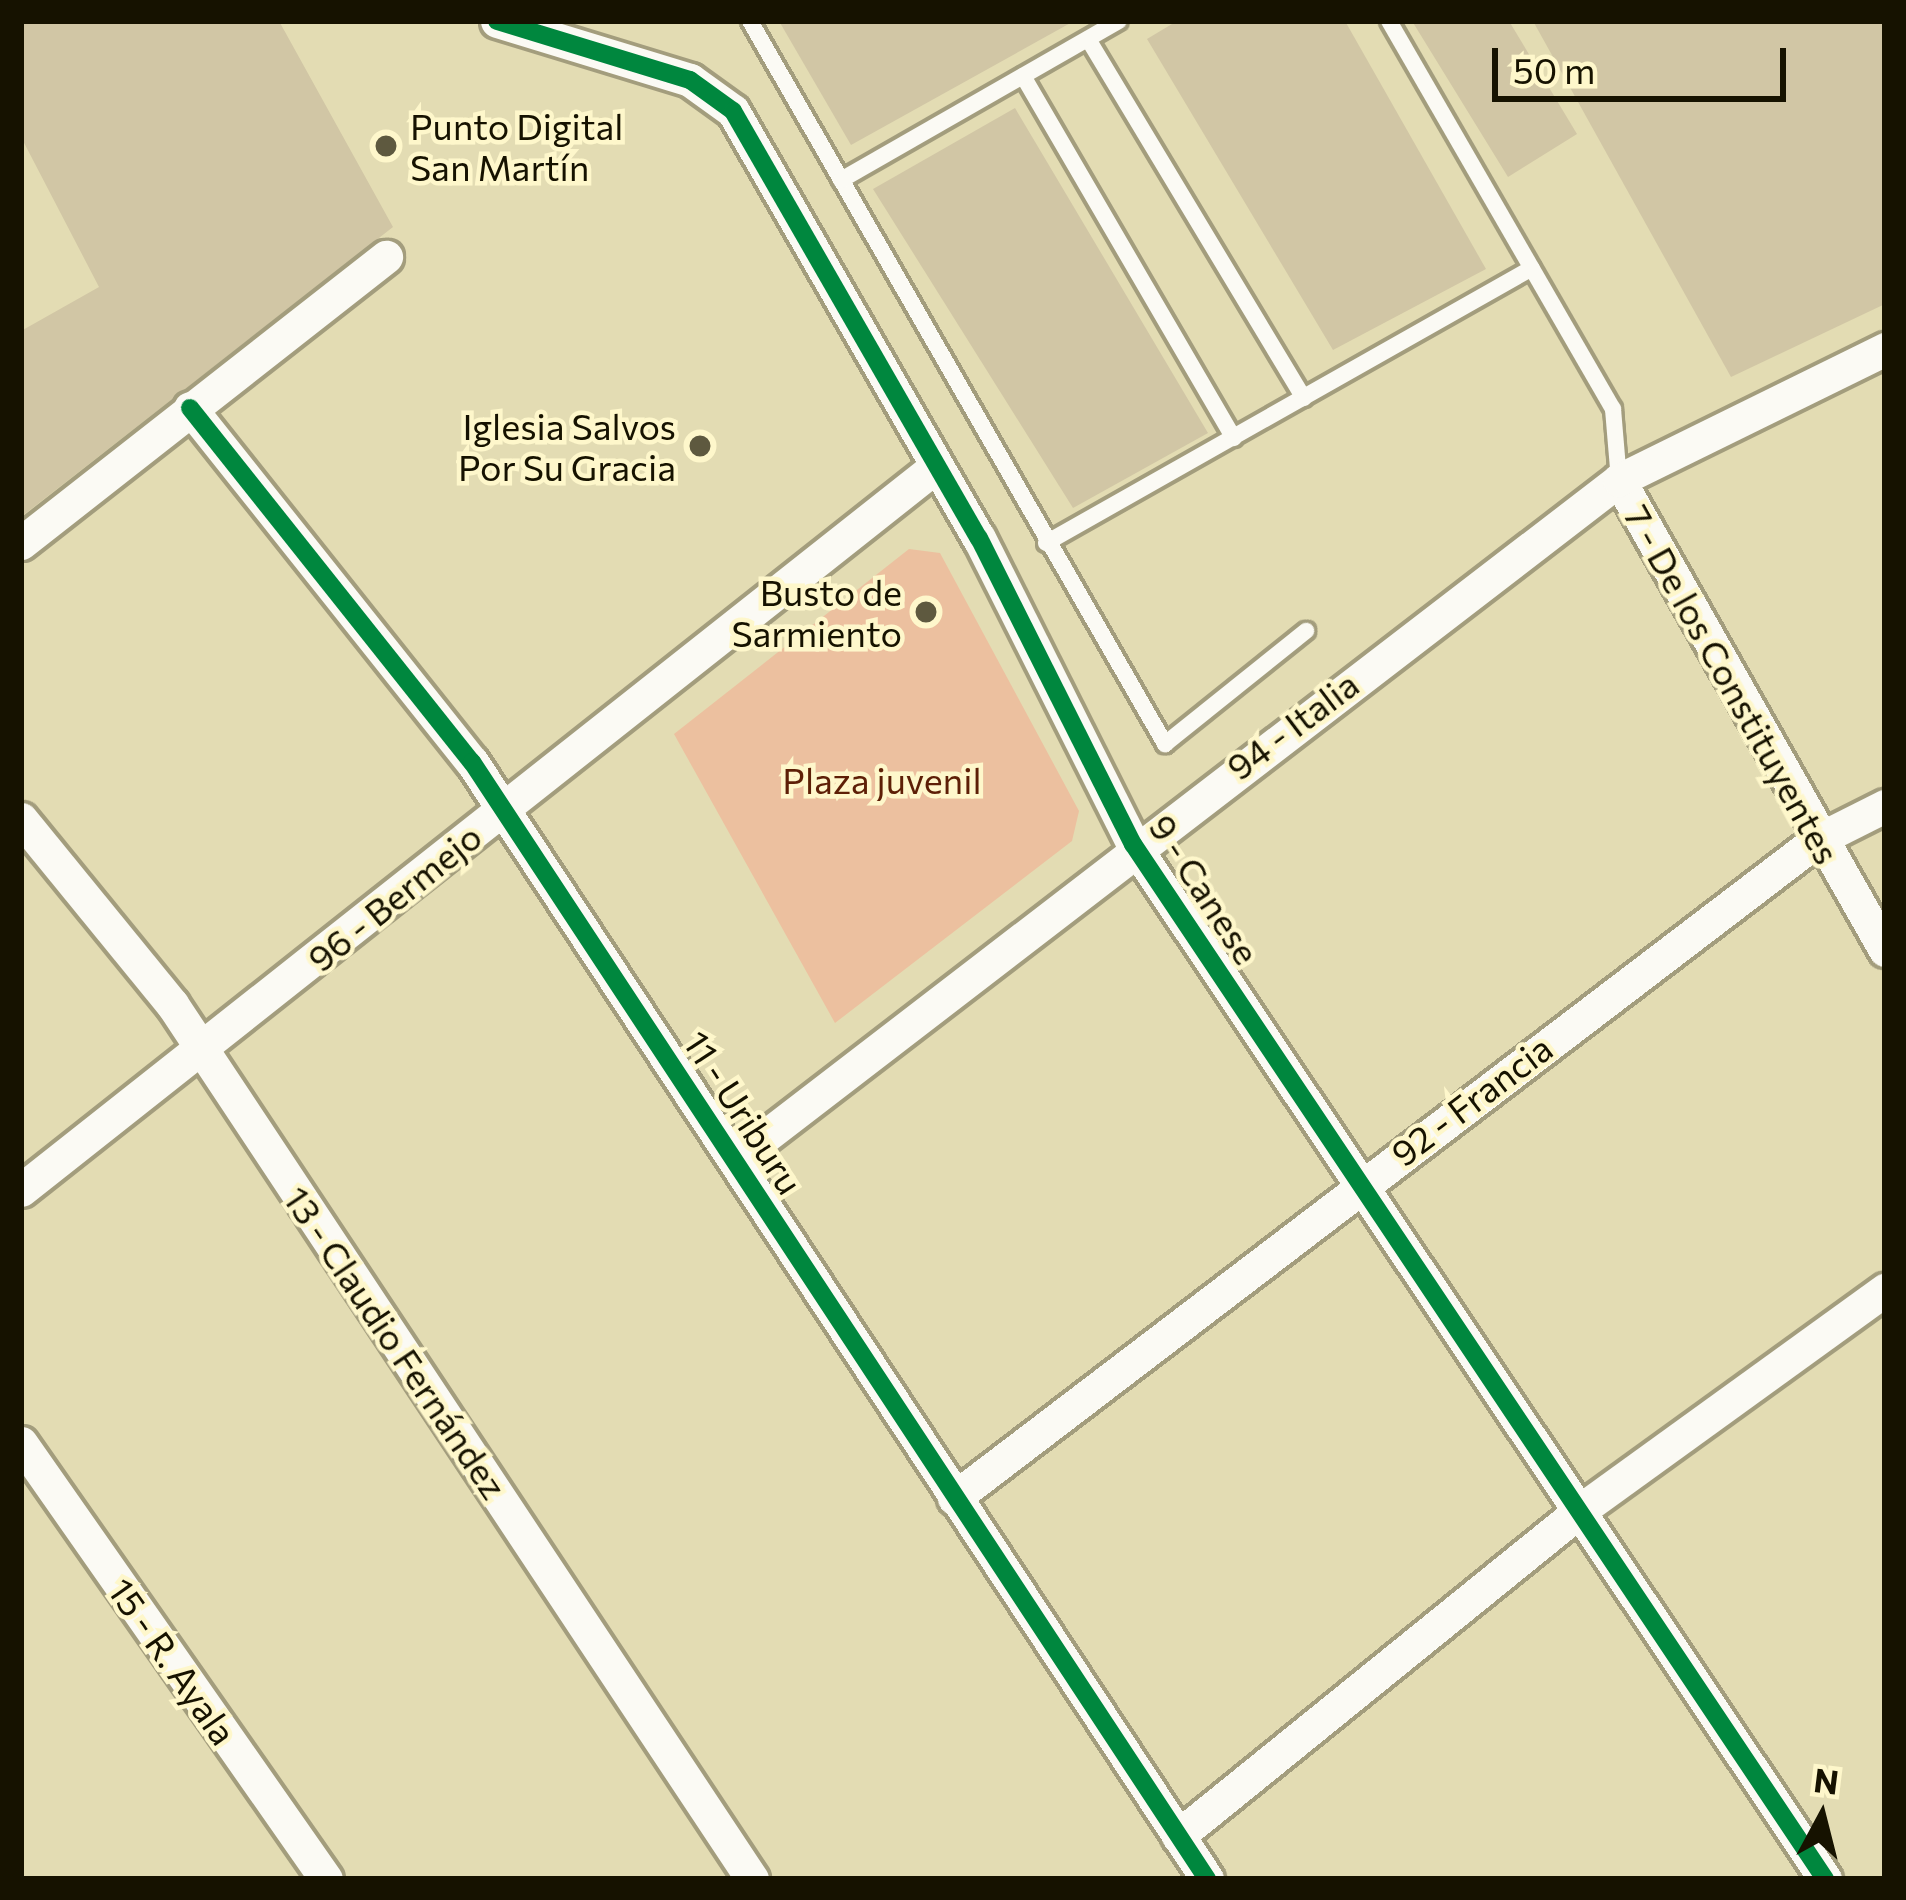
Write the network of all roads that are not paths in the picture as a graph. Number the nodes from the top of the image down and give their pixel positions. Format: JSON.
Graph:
{"nodes":[{"id":1,"x":497,"y":21,"type":"edge"},
{"id":2,"x":750,"y":21,"type":"edge"},
{"id":3,"x":1119,"y":21,"type":"edge"},
{"id":4,"x":1389,"y":21,"type":"edge"},
{"id":5,"x":1088,"y":38,"type":"junction"},
{"id":6,"x":1023,"y":76,"type":"junction"},
{"id":7,"x":841,"y":180,"type":"junction"},
{"id":8,"x":386,"y":257,"type":"dead end"},
{"id":9,"x":1532,"y":268,"type":"junction"},
{"id":10,"x":1885,"y":349,"type":"edge"},
{"id":11,"x":1304,"y":398,"type":"junction"},
{"id":12,"x":190,"y":408,"type":"junction"},
{"id":13,"x":1234,"y":437,"type":"junction"},
{"id":14,"x":935,"y":467,"type":"junction"},
{"id":15,"x":1619,"y":480,"type":"junction"},
{"id":16,"x":21,"y":543,"type":"edge"},
{"id":17,"x":1046,"y":543,"type":"junction"},
{"id":18,"x":1306,"y":631,"type":"dead end"},
{"id":19,"x":1885,"y":806,"type":"edge"},
{"id":20,"x":504,"y":810,"type":"junction"},
{"id":21,"x":21,"y":819,"type":"edge"},
{"id":22,"x":1817,"y":840,"type":"junction"},
{"id":23,"x":1132,"y":844,"type":"junction"},
{"id":24,"x":1885,"y":950,"type":"edge"},
{"id":25,"x":202,"y":1050,"type":"junction"},
{"id":26,"x":737,"y":1159,"type":"junction"},
{"id":27,"x":1360,"y":1183,"type":"junction"},
{"id":28,"x":21,"y":1190,"type":"edge"},
{"id":29,"x":1885,"y":1290,"type":"edge"},
{"id":30,"x":21,"y":1443,"type":"edge"},
{"id":31,"x":955,"y":1498,"type":"junction"},
{"id":32,"x":1582,"y":1509,"type":"junction"},
{"id":33,"x":1178,"y":1836,"type":"junction"},
{"id":34,"x":326,"y":1879,"type":"edge"},
{"id":35,"x":752,"y":1879,"type":"edge"},
{"id":36,"x":1207,"y":1879,"type":"edge"},
{"id":37,"x":1825,"y":1879,"type":"edge"}],
"edges":[{"from":1,"to":14,"type":"street","name":"9 - Canese"},
{"from":2,"to":7,"type":"lane"},
{"from":3,"to":5,"type":"lane"},
{"from":4,"to":9,"type":"lane"},
{"from":5,"to":6,"type":"lane"},
{"from":5,"to":11,"type":"lane"},
{"from":6,"to":7,"type":"lane"},
{"from":6,"to":13,"type":"lane"},
{"from":7,"to":17,"type":"lane"},
{"from":8,"to":12,"type":"street"},
{"from":9,"to":11,"type":"lane"},
{"from":9,"to":15,"type":"lane"},
{"from":10,"to":15,"type":"street","name":"94 - Italia"},
{"from":11,"to":13,"type":"lane"},
{"from":12,"to":16,"type":"street"},
{"from":12,"to":20,"type":"street","name":"11 - Uriburu"},
{"from":13,"to":17,"type":"lane"},
{"from":14,"to":20,"type":"street","name":"96 - Bermejo"},
{"from":14,"to":23,"type":"street","name":"9 - Canese"},
{"from":15,"to":22,"type":"street","name":"7 - De los Constituyentes"},
{"from":15,"to":23,"type":"street","name":"94 - Italia"},
{"from":17,"to":18,"type":"lane"},
{"from":19,"to":22,"type":"street","name":"92 - Francia"},
{"from":20,"to":25,"type":"street","name":"96 - Bermejo"},
{"from":20,"to":26,"type":"street","name":"11 - Uriburu"},
{"from":21,"to":25,"type":"street","name":"13 - Claudio Fernández"},
{"from":22,"to":24,"type":"street","name":"7 - De los Constituyentes"},
{"from":22,"to":27,"type":"street","name":"92 - Francia"},
{"from":23,"to":26,"type":"street","name":"94 - Italia"},
{"from":23,"to":27,"type":"street","name":"9 - Canese"},
{"from":25,"to":28,"type":"street","name":"96 - Bermejo"},
{"from":25,"to":35,"type":"street","name":"13 - Claudio Fernández"},
{"from":26,"to":31,"type":"street","name":"11 - Uriburu"},
{"from":27,"to":31,"type":"street","name":"92 - Francia"},
{"from":27,"to":32,"type":"street","name":"9 - Canese"},
{"from":29,"to":32,"type":"street"},
{"from":30,"to":34,"type":"street","name":"15 - R. Ayala"},
{"from":31,"to":33,"type":"street","name":"11 - Uriburu"},
{"from":32,"to":33,"type":"street"},
{"from":32,"to":37,"type":"street","name":"9 - Canese"},
{"from":33,"to":36,"type":"street","name":"11 - Uriburu"}]}
